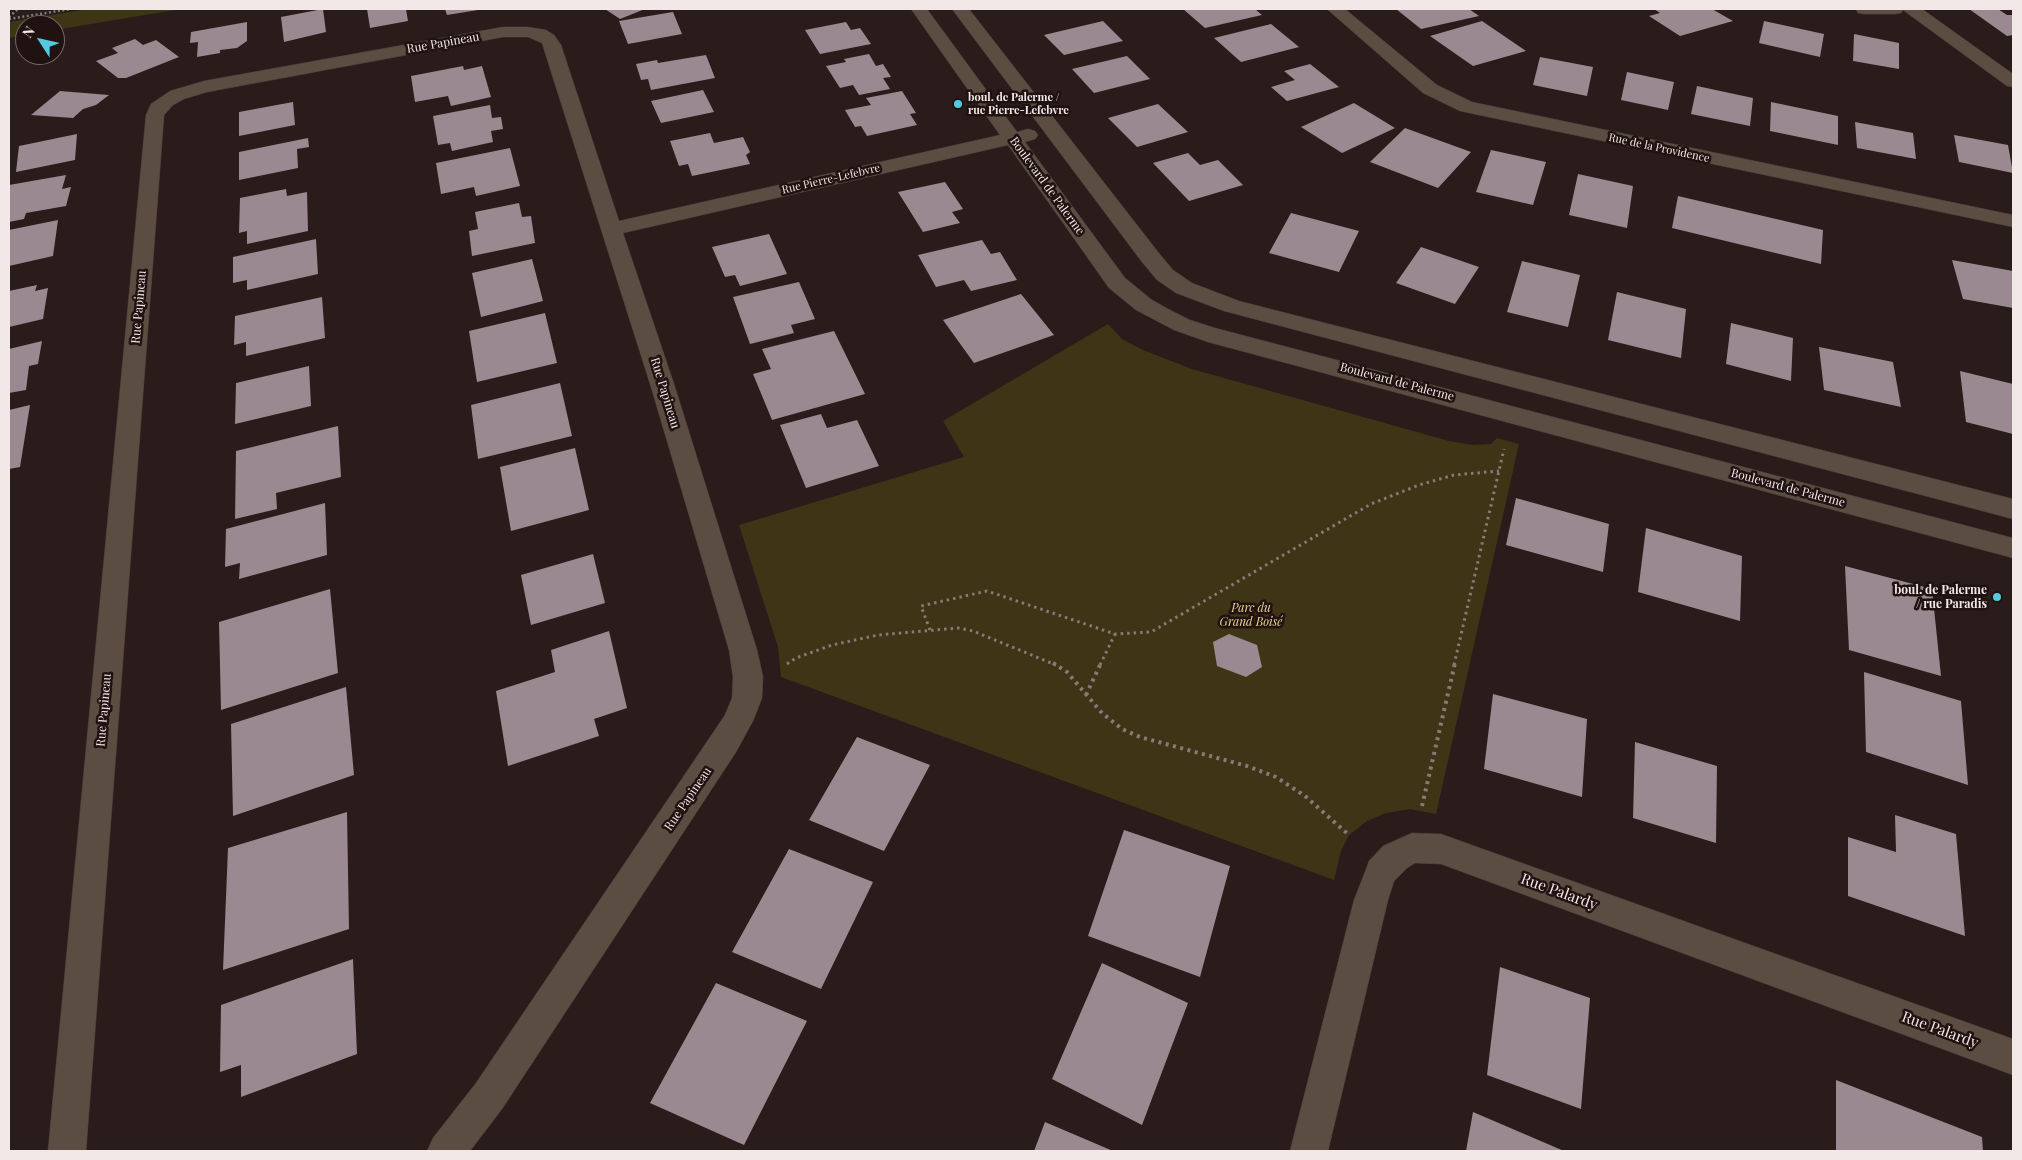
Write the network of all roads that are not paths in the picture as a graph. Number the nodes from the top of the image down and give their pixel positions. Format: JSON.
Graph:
{"nodes":[{"id":1,"x":919,"y":9,"type":"edge"},
{"id":2,"x":960,"y":9,"type":"edge"},
{"id":3,"x":1335,"y":9,"type":"edge"},
{"id":4,"x":1864,"y":9,"type":"edge"},
{"id":5,"x":1895,"y":9,"type":"edge"},
{"id":6,"x":1911,"y":9,"type":"edge"},
{"id":7,"x":2013,"y":82,"type":"edge"},
{"id":8,"x":1052,"y":130,"type":"junction"},
{"id":9,"x":1012,"y":138,"type":"junction"},
{"id":10,"x":2013,"y":221,"type":"edge"},
{"id":11,"x":611,"y":229,"type":"junction"},
{"id":12,"x":2013,"y":509,"type":"edge"},
{"id":13,"x":2013,"y":548,"type":"edge"},
{"id":14,"x":2013,"y":1057,"type":"edge"},
{"id":15,"x":67,"y":1151,"type":"edge"},
{"id":16,"x":446,"y":1151,"type":"edge"},
{"id":17,"x":1309,"y":1151,"type":"edge"}],
"edges":[{"from":1,"to":9,"type":"street","name":"Boulevard de Palerme"},
{"from":2,"to":8,"type":"street"},
{"from":3,"to":10,"type":"street","name":"Rue de la Providence"},
{"from":4,"to":5,"type":"street"},
{"from":6,"to":7,"type":"street"},
{"from":8,"to":9,"type":"street","name":"Rue Pierre-Lefebvre"},
{"from":8,"to":12,"type":"street"},
{"from":9,"to":11,"type":"street","name":"Rue Pierre-Lefebvre"},
{"from":9,"to":13,"type":"street","name":"Boulevard de Palerme"},
{"from":11,"to":15,"type":"street","name":"Rue Papineau"},
{"from":11,"to":16,"type":"street","name":"Rue Papineau"},
{"from":14,"to":17,"type":"street","name":"Rue Palardy"}]}
